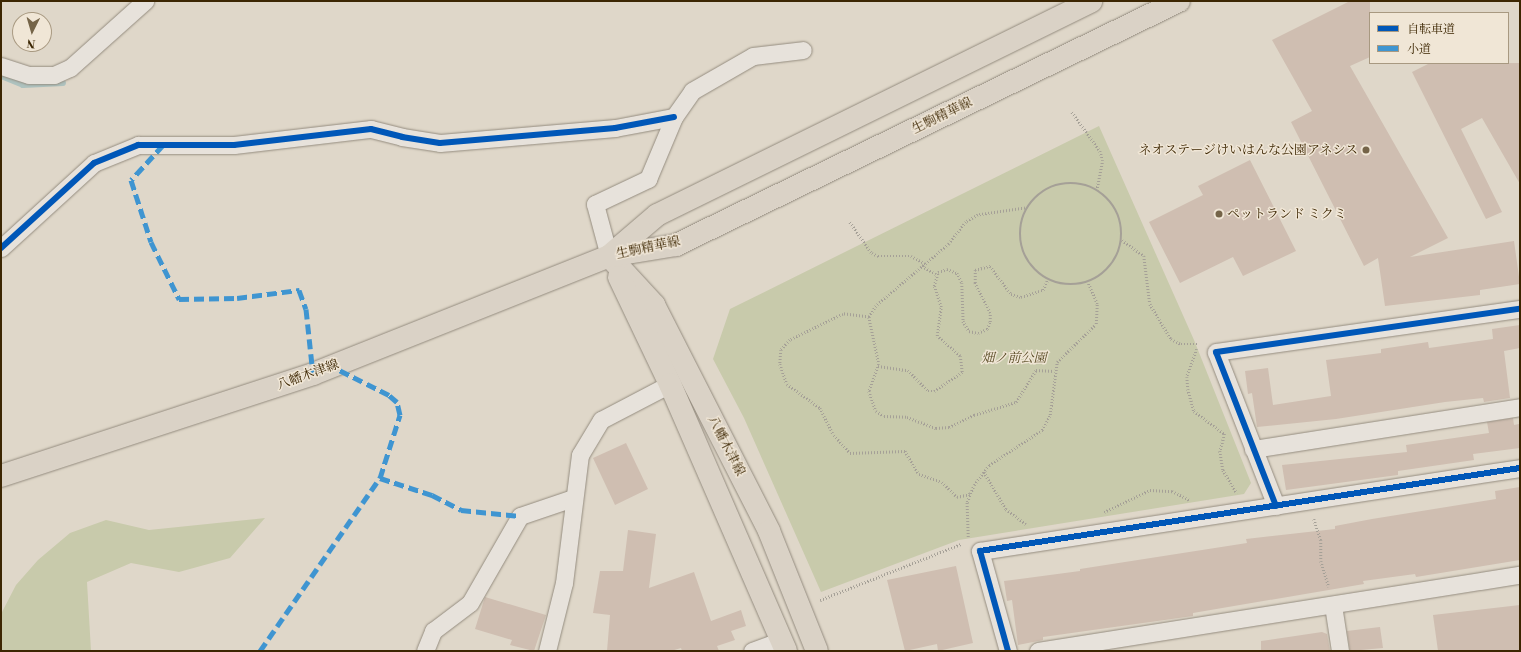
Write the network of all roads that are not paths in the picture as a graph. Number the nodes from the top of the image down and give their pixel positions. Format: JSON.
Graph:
{"nodes":[{"id":1,"x":144,"y":1,"type":"edge"},
{"id":2,"x":1091,"y":1,"type":"edge"},
{"id":3,"x":1179,"y":1,"type":"edge"},
{"id":4,"x":803,"y":50,"type":"dead end"},
{"id":5,"x":1,"y":66,"type":"edge"},
{"id":6,"x":674,"y":117,"type":"junction"},
{"id":7,"x":1,"y":248,"type":"edge"},
{"id":8,"x":609,"y":256,"type":"junction"},
{"id":9,"x":1520,"y":309,"type":"edge"},
{"id":10,"x":670,"y":384,"type":"junction"},
{"id":11,"x":1520,"y":407,"type":"edge"},
{"id":12,"x":1253,"y":449,"type":"junction"},
{"id":13,"x":1520,"y":468,"type":"edge"},
{"id":14,"x":1,"y":476,"type":"edge"},
{"id":15,"x":573,"y":498,"type":"junction"},
{"id":16,"x":1276,"y":506,"type":"junction"},
{"id":17,"x":1520,"y":575,"type":"edge"},
{"id":18,"x":1333,"y":605,"type":"junction"},
{"id":19,"x":784,"y":646,"type":"edge"},
{"id":20,"x":425,"y":651,"type":"edge"},
{"id":21,"x":547,"y":651,"type":"edge"},
{"id":22,"x":752,"y":651,"type":"edge"},
{"id":23,"x":817,"y":651,"type":"edge"},
{"id":24,"x":1008,"y":651,"type":"edge"},
{"id":25,"x":1038,"y":651,"type":"edge"},
{"id":26,"x":1340,"y":651,"type":"edge"}],
"edges":[{"from":1,"to":5,"type":"street"},
{"from":2,"to":8,"type":"main road","name":"生駒精華線"},
{"from":3,"to":8,"type":"main road","name":"生駒精華線"},
{"from":4,"to":6,"type":"street"},
{"from":6,"to":7,"type":"street"},
{"from":6,"to":8,"type":"street"},
{"from":8,"to":10,"type":"main road","name":"八幡木津線"},
{"from":8,"to":14,"type":"main road","name":"八幡木津線"},
{"from":8,"to":23,"type":"main road","name":"八幡木津線"},
{"from":9,"to":12,"type":"street"},
{"from":10,"to":15,"type":"street"},
{"from":10,"to":19,"type":"main road","name":"八幡木津線"},
{"from":11,"to":12,"type":"street"},
{"from":12,"to":16,"type":"street"},
{"from":13,"to":16,"type":"street"},
{"from":15,"to":20,"type":"street"},
{"from":15,"to":21,"type":"street"},
{"from":16,"to":24,"type":"street"},
{"from":17,"to":18,"type":"street"},
{"from":18,"to":25,"type":"street"},
{"from":18,"to":26,"type":"street"},
{"from":19,"to":22,"type":"street"}]}
